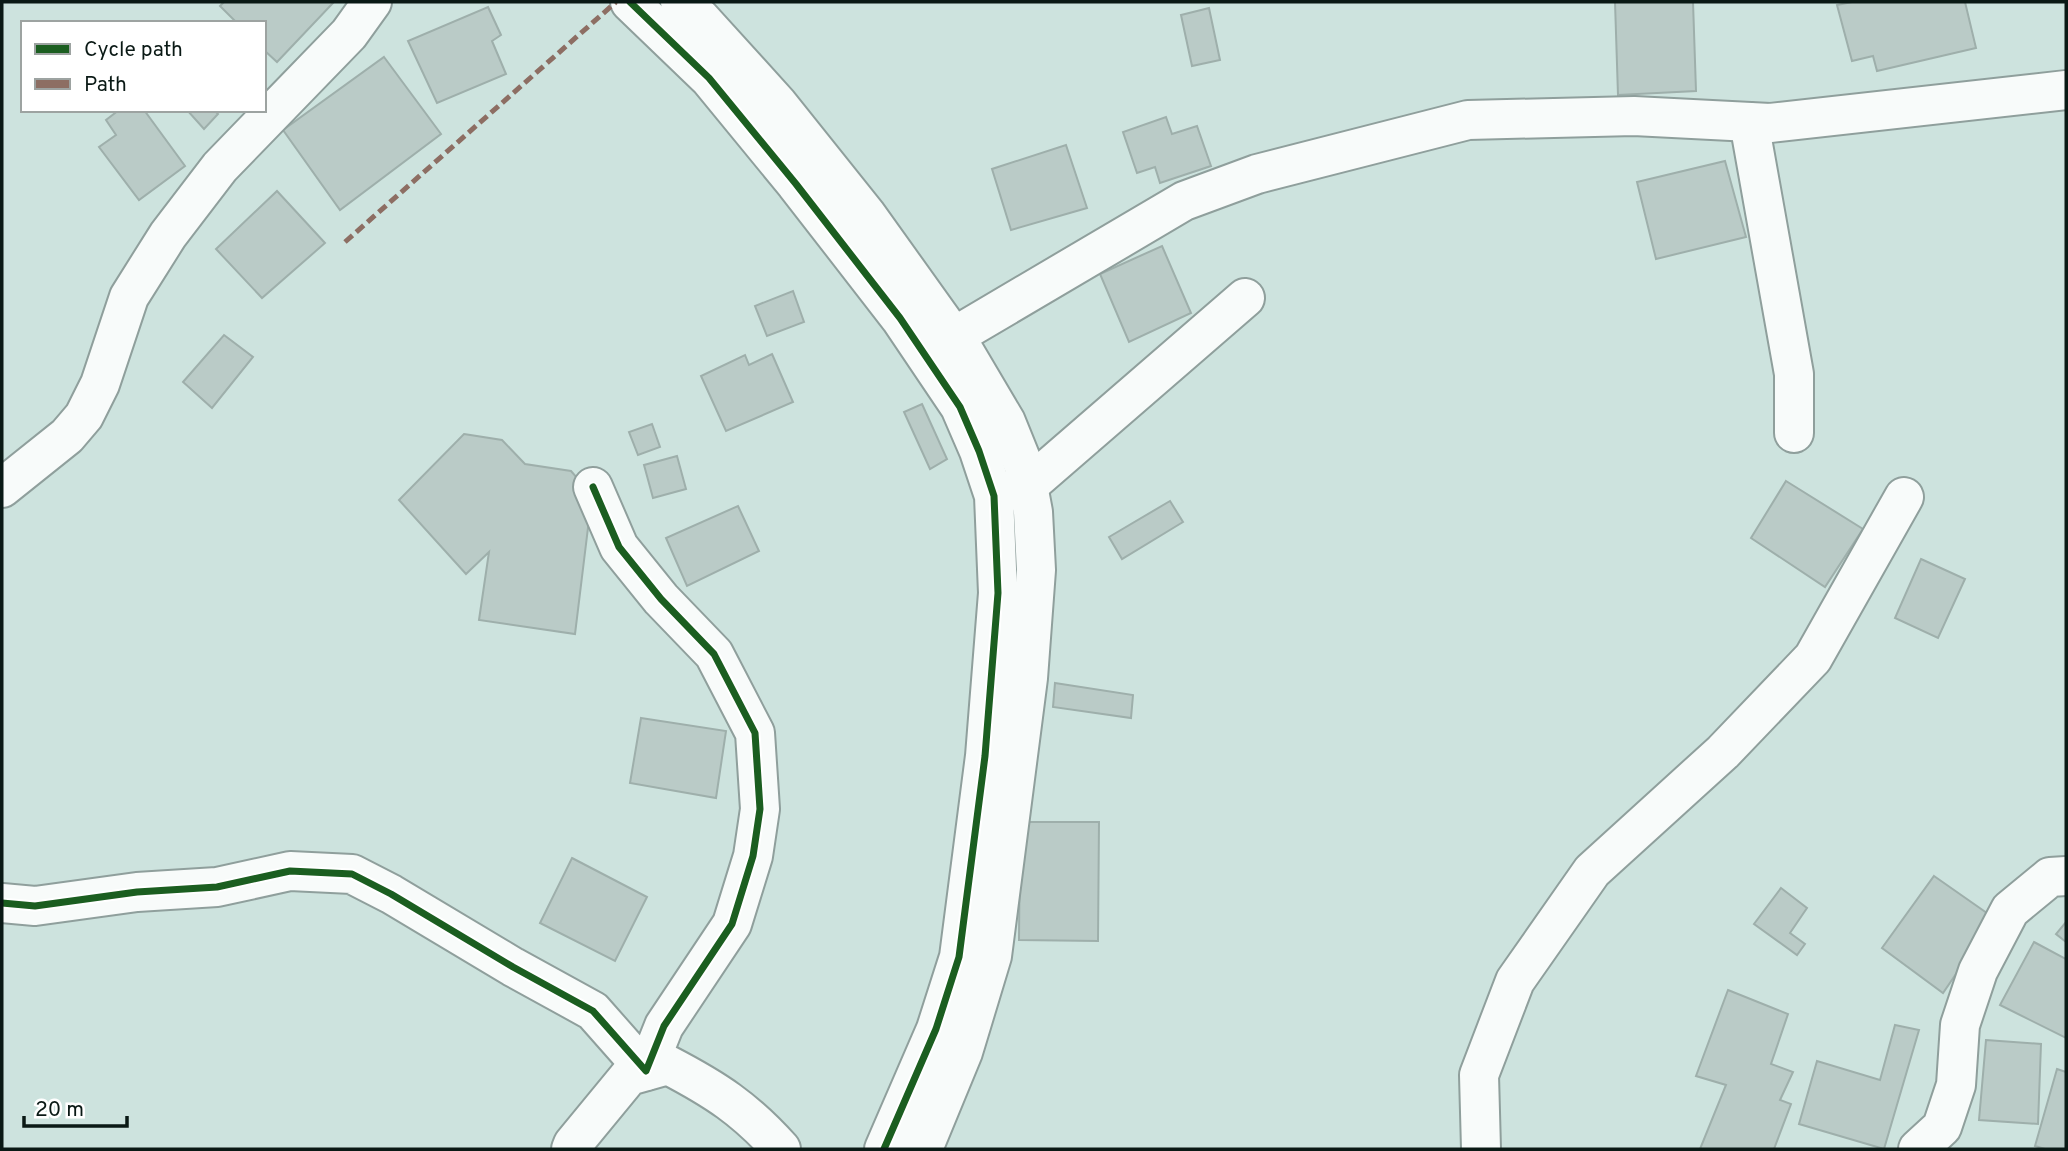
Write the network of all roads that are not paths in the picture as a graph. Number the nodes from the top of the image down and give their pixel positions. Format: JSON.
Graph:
{"nodes":[{"id":1,"x":372,"y":2,"type":"edge"},
{"id":2,"x":630,"y":2,"type":"edge"},
{"id":3,"x":680,"y":2,"type":"edge"},
{"id":4,"x":2066,"y":90,"type":"edge"},
{"id":5,"x":1749,"y":121,"type":"junction"},
{"id":6,"x":1245,"y":298,"type":"dead end"},
{"id":7,"x":939,"y":345,"type":"junction"},
{"id":8,"x":1794,"y":433,"type":"dead end"},
{"id":9,"x":593,"y":487,"type":"dead end"},
{"id":10,"x":2,"y":488,"type":"edge"},
{"id":11,"x":1011,"y":491,"type":"junction"},
{"id":12,"x":1904,"y":497,"type":"dead end"},
{"id":13,"x":2066,"y":876,"type":"edge"},
{"id":14,"x":2,"y":903,"type":"edge"},
{"id":15,"x":646,"y":1071,"type":"junction"},
{"id":16,"x":571,"y":1149,"type":"edge"},
{"id":17,"x":781,"y":1149,"type":"edge"},
{"id":18,"x":884,"y":1149,"type":"edge"},
{"id":19,"x":923,"y":1149,"type":"edge"},
{"id":20,"x":1481,"y":1149,"type":"edge"},
{"id":21,"x":1918,"y":1149,"type":"edge"}],
"edges":[{"from":1,"to":10,"type":"street"},
{"from":2,"to":7,"type":"street"},
{"from":3,"to":7,"type":"street"},
{"from":4,"to":5,"type":"street"},
{"from":5,"to":7,"type":"street"},
{"from":5,"to":8,"type":"street"},
{"from":6,"to":11,"type":"street"},
{"from":7,"to":11,"type":"street"},
{"from":9,"to":15,"type":"street"},
{"from":11,"to":18,"type":"street"},
{"from":11,"to":19,"type":"street"},
{"from":12,"to":20,"type":"street"},
{"from":13,"to":21,"type":"street"},
{"from":14,"to":15,"type":"street"},
{"from":15,"to":16,"type":"street"},
{"from":15,"to":17,"type":"street"}]}
